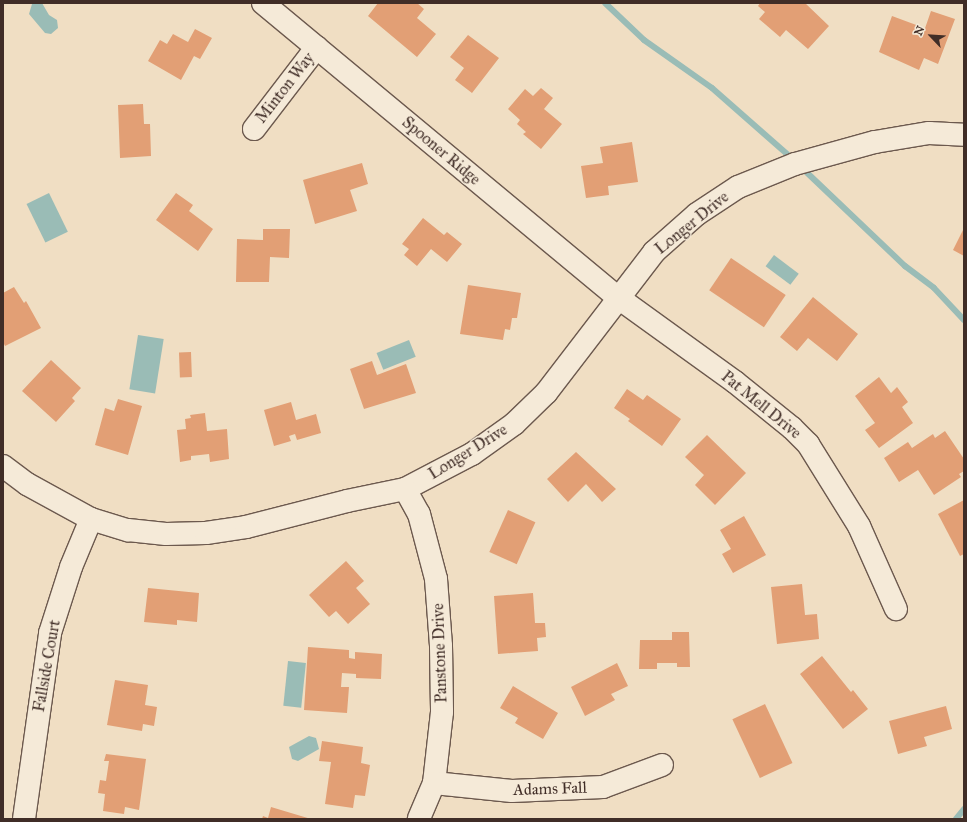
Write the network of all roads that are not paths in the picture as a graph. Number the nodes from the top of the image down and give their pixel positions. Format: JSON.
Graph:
{"nodes":[{"id":1,"x":263,"y":3,"type":"edge"},
{"id":2,"x":317,"y":47,"type":"junction"},
{"id":3,"x":254,"y":130,"type":"dead end"},
{"id":4,"x":964,"y":135,"type":"edge"},
{"id":5,"x":620,"y":299,"type":"junction"},
{"id":6,"x":3,"y":466,"type":"edge"},
{"id":7,"x":405,"y":489,"type":"junction"},
{"id":8,"x":92,"y":519,"type":"junction"},
{"id":9,"x":896,"y":609,"type":"dead end"},
{"id":10,"x":662,"y":765,"type":"dead end"},
{"id":11,"x":434,"y":783,"type":"junction"},
{"id":12,"x":24,"y":819,"type":"edge"},
{"id":13,"x":419,"y":819,"type":"edge"}],
"edges":[{"from":1,"to":2,"type":"street","name":"Spooner Ridge"},
{"from":2,"to":3,"type":"street","name":"Minton Way"},
{"from":2,"to":5,"type":"street","name":"Spooner Ridge"},
{"from":4,"to":5,"type":"street","name":"Longer Drive"},
{"from":5,"to":7,"type":"street","name":"Longer Drive"},
{"from":5,"to":9,"type":"street","name":"Pat Mell Drive"},
{"from":6,"to":8,"type":"street","name":"Longer Drive"},
{"from":7,"to":8,"type":"street","name":"Longer Drive"},
{"from":7,"to":11,"type":"street","name":"Panstone Drive"},
{"from":8,"to":12,"type":"street","name":"Fallside Court"},
{"from":10,"to":11,"type":"street","name":"Adams Fall"},
{"from":11,"to":13,"type":"street","name":"Panstone Drive"}]}
